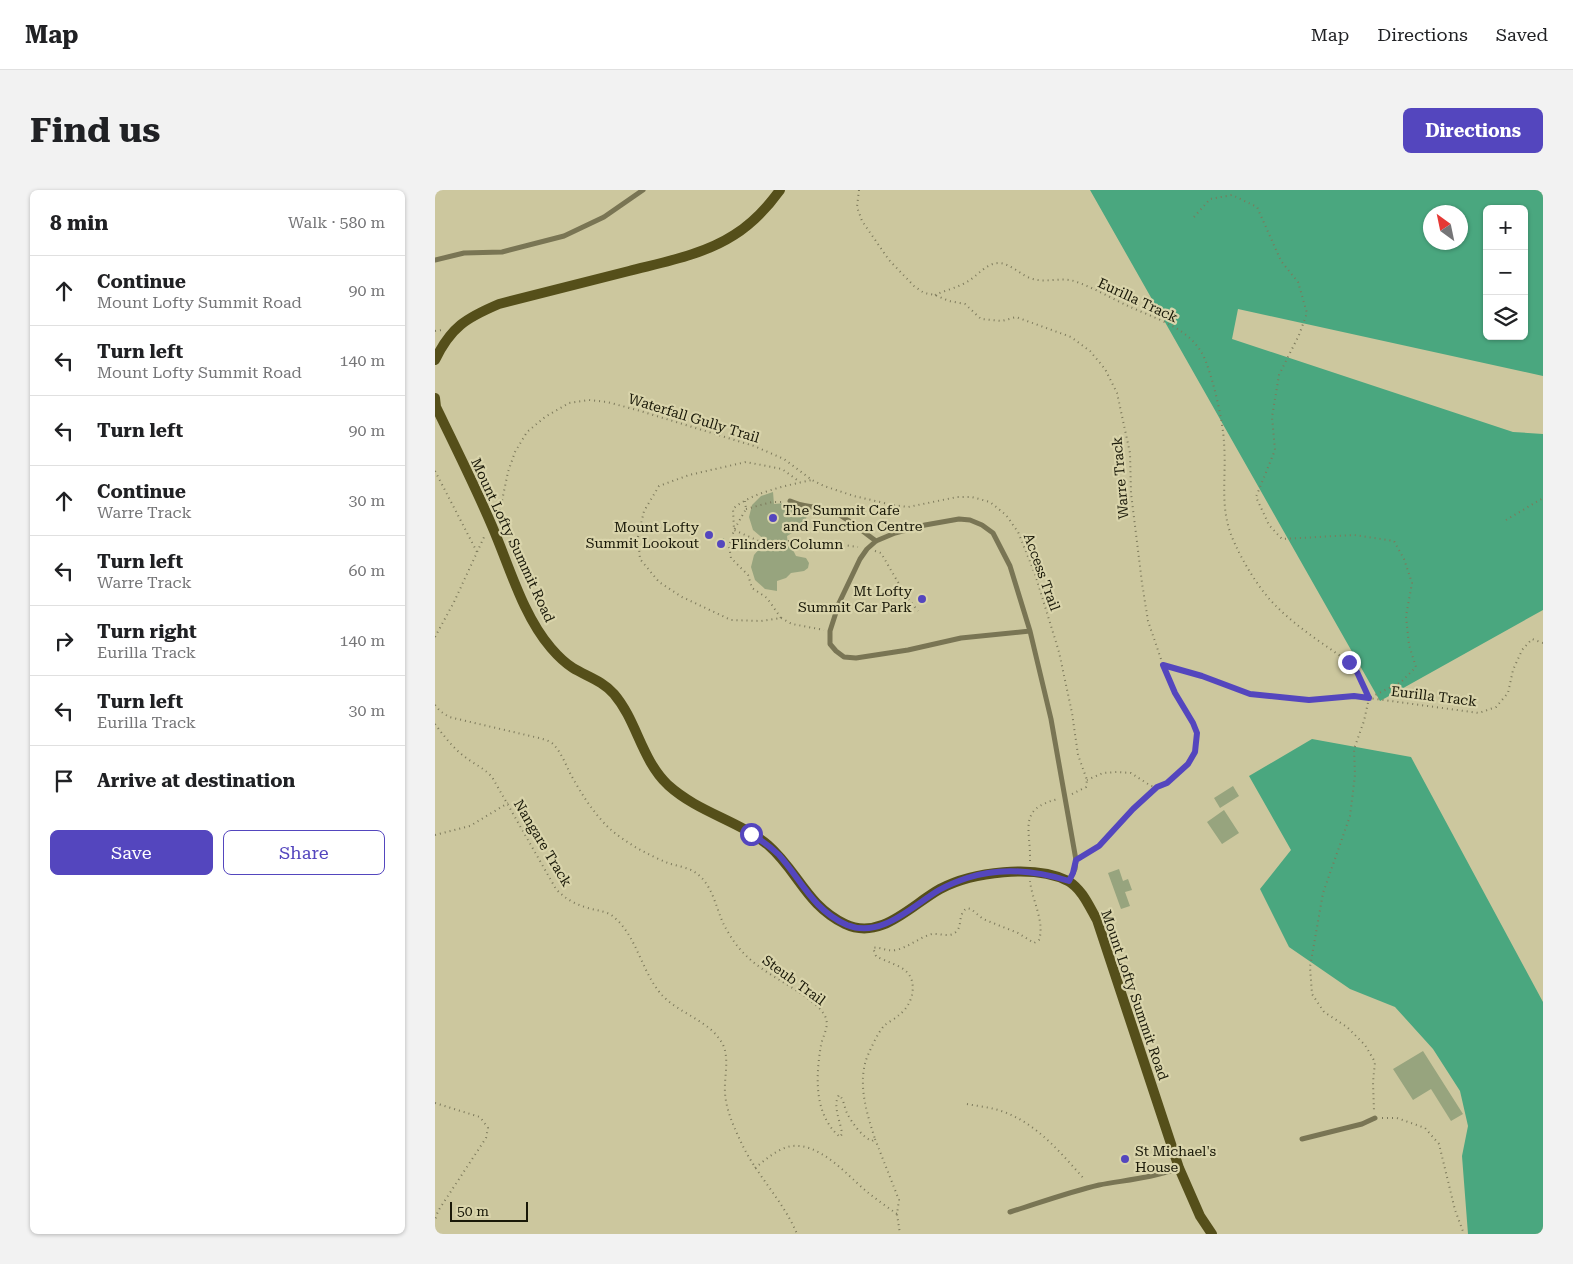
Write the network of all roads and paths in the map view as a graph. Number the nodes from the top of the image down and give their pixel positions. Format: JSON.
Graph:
{"nodes":[{"id":1,"x":643,"y":190,"type":"edge"},
{"id":2,"x":780,"y":190,"type":"edge"},
{"id":3,"x":859,"y":190,"type":"edge"},
{"id":4,"x":1194,"y":217,"type":"dead end"},
{"id":5,"x":435,"y":260,"type":"edge"},
{"id":6,"x":935,"y":295,"type":"junction"},
{"id":7,"x":435,"y":360,"type":"edge"},
{"id":8,"x":435,"y":398,"type":"edge"},
{"id":9,"x":435,"y":471,"type":"edge"},
{"id":10,"x":812,"y":480,"type":"junction"},
{"id":11,"x":800,"y":482,"type":"junction"},
{"id":12,"x":1543,"y":498,"type":"edge"},
{"id":13,"x":745,"y":501,"type":"junction"},
{"id":14,"x":790,"y":501,"type":"joint"},
{"id":15,"x":746,"y":509,"type":"junction"},
{"id":16,"x":499,"y":515,"type":"dead end"},
{"id":17,"x":1505,"y":520,"type":"dead end"},
{"id":18,"x":734,"y":530,"type":"junction"},
{"id":19,"x":485,"y":536,"type":"dead end"},
{"id":20,"x":773,"y":541,"type":"dead end"},
{"id":21,"x":788,"y":541,"type":"dead end"},
{"id":22,"x":795,"y":541,"type":"dead end"},
{"id":23,"x":876,"y":541,"type":"junction"},
{"id":24,"x":477,"y":552,"type":"junction"},
{"id":25,"x":781,"y":618,"type":"junction"},
{"id":26,"x":830,"y":631,"type":"junction"},
{"id":27,"x":1030,"y":631,"type":"junction"},
{"id":28,"x":435,"y":638,"type":"edge"},
{"id":29,"x":1543,"y":642,"type":"edge"},
{"id":30,"x":1163,"y":665,"type":"junction"},
{"id":31,"x":1369,"y":698,"type":"junction"},
{"id":32,"x":435,"y":705,"type":"edge"},
{"id":33,"x":435,"y":724,"type":"edge"},
{"id":34,"x":1087,"y":780,"type":"junction"},
{"id":35,"x":1157,"y":787,"type":"junction"},
{"id":36,"x":1064,"y":798,"type":"junction"},
{"id":37,"x":508,"y":803,"type":"junction"},
{"id":38,"x":435,"y":835,"type":"edge"},
{"id":39,"x":1076,"y":860,"type":"junction"},
{"id":40,"x":1069,"y":881,"type":"junction"},
{"id":41,"x":967,"y":908,"type":"dead end"},
{"id":42,"x":435,"y":1103,"type":"edge"},
{"id":43,"x":967,"y":1104,"type":"dead end"},
{"id":44,"x":1375,"y":1118,"type":"junction"},
{"id":45,"x":875,"y":1138,"type":"junction"},
{"id":46,"x":1302,"y":1140,"type":"dead end"},
{"id":47,"x":755,"y":1168,"type":"junction"},
{"id":48,"x":1179,"y":1168,"type":"junction"},
{"id":49,"x":1092,"y":1187,"type":"junction"},
{"id":50,"x":1010,"y":1212,"type":"dead end"},
{"id":51,"x":897,"y":1214,"type":"junction"},
{"id":52,"x":435,"y":1220,"type":"edge"},
{"id":53,"x":797,"y":1234,"type":"edge"},
{"id":54,"x":900,"y":1234,"type":"edge"},
{"id":55,"x":1212,"y":1234,"type":"edge"},
{"id":56,"x":1464,"y":1234,"type":"edge"}],
"edges":[{"from":1,"to":5,"type":"lane"},
{"from":2,"to":7,"type":"main road"},
{"from":3,"to":6,"type":"path","name":"Warre Track"},
{"from":4,"to":31,"type":"path"},
{"from":6,"to":30,"type":"path","name":"Warre Track"},
{"from":6,"to":31,"type":"path","name":"Eurilla Track"},
{"from":8,"to":40,"type":"main road","name":"Mount Lofty Summit Road"},
{"from":9,"to":24,"type":"path"},
{"from":10,"to":11,"type":"path"},
{"from":10,"to":16,"type":"path","name":"Waterfall Gully Trail"},
{"from":10,"to":34,"type":"path","name":"Access Trail"},
{"from":11,"to":13,"type":"path"},
{"from":11,"to":25,"type":"path"},
{"from":12,"to":17,"type":"path"},
{"from":13,"to":15,"type":"path"},
{"from":13,"to":18,"type":"path"},
{"from":14,"to":15,"type":"path"},
{"from":14,"to":23,"type":"lane"},
{"from":15,"to":18,"type":"path"},
{"from":18,"to":20,"type":"path"},
{"from":18,"to":25,"type":"path"},
{"from":19,"to":24,"type":"path"},
{"from":21,"to":22,"type":"path"},
{"from":23,"to":26,"type":"lane"},
{"from":23,"to":27,"type":"lane"},
{"from":24,"to":28,"type":"path"},
{"from":25,"to":26,"type":"path"},
{"from":26,"to":27,"type":"lane"},
{"from":27,"to":36,"type":"lane"},
{"from":29,"to":31,"type":"path","name":"Eurilla Track"},
{"from":30,"to":31,"type":"path","name":"Eurilla Track"},
{"from":30,"to":35,"type":"path","name":"Warre Track"},
{"from":31,"to":44,"type":"path"},
{"from":32,"to":45,"type":"path","name":"Steub Trail"},
{"from":33,"to":37,"type":"path","name":"Nangare Track"},
{"from":34,"to":35,"type":"path"},
{"from":34,"to":36,"type":"path"},
{"from":35,"to":39,"type":"path","name":"Warre Track"},
{"from":36,"to":39,"type":"lane"},
{"from":37,"to":38,"type":"path"},
{"from":37,"to":47,"type":"path","name":"Nangare Track"},
{"from":39,"to":40,"type":"lane"},
{"from":40,"to":48,"type":"main road","name":"Mount Lofty Summit Road"},
{"from":41,"to":45,"type":"path"},
{"from":42,"to":52,"type":"path"},
{"from":43,"to":49,"type":"path"},
{"from":44,"to":46,"type":"lane"},
{"from":44,"to":56,"type":"path"},
{"from":45,"to":51,"type":"path"},
{"from":47,"to":51,"type":"path"},
{"from":47,"to":53,"type":"path","name":"Nangare Track"},
{"from":48,"to":49,"type":"lane"},
{"from":48,"to":55,"type":"main road","name":"Mount Lofty Summit Road"},
{"from":49,"to":50,"type":"lane"},
{"from":51,"to":54,"type":"path"}]}
